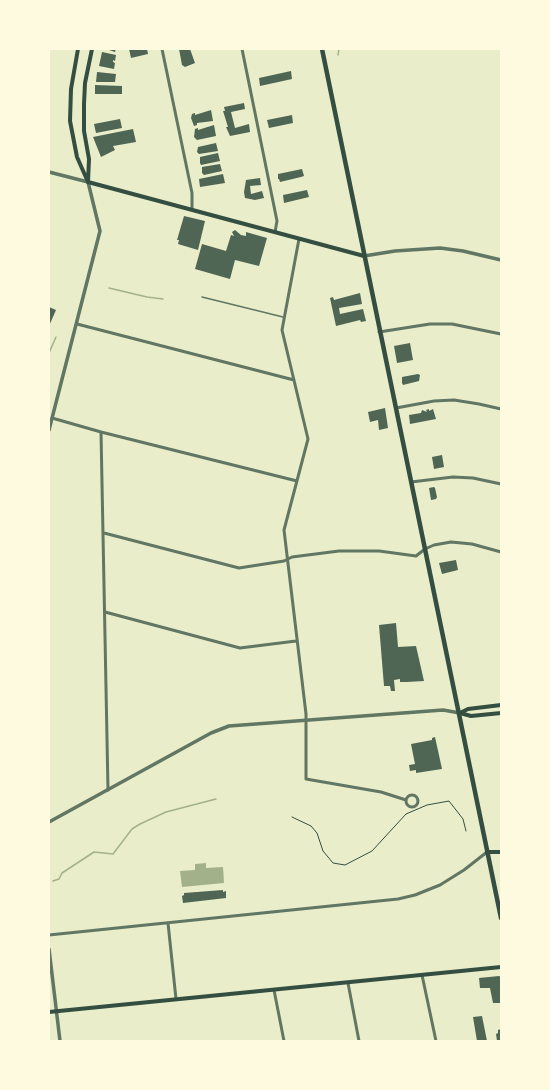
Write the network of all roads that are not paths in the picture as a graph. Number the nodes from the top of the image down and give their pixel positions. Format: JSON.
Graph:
{"nodes":[{"id":1,"x":78,"y":49,"type":"edge"},
{"id":2,"x":92,"y":49,"type":"edge"},
{"id":3,"x":162,"y":49,"type":"edge"},
{"id":4,"x":242,"y":49,"type":"edge"},
{"id":5,"x":322,"y":49,"type":"edge"},
{"id":6,"x":49,"y":172,"type":"edge"},
{"id":7,"x":88,"y":182,"type":"junction"},
{"id":8,"x":192,"y":210,"type":"junction"},
{"id":9,"x":274,"y":232,"type":"junction"},
{"id":10,"x":299,"y":239,"type":"junction"},
{"id":11,"x":364,"y":256,"type":"junction"},
{"id":12,"x":501,"y":260,"type":"edge"},
{"id":13,"x":202,"y":297,"type":"dead end"},
{"id":14,"x":283,"y":317,"type":"junction"},
{"id":15,"x":78,"y":324,"type":"junction"},
{"id":16,"x":380,"y":332,"type":"junction"},
{"id":17,"x":501,"y":334,"type":"edge"},
{"id":18,"x":294,"y":380,"type":"junction"},
{"id":19,"x":396,"y":408,"type":"junction"},
{"id":20,"x":501,"y":409,"type":"edge"},
{"id":21,"x":52,"y":418,"type":"junction"},
{"id":22,"x":49,"y":430,"type":"edge"},
{"id":23,"x":101,"y":432,"type":"junction"},
{"id":24,"x":297,"y":481,"type":"junction"},
{"id":25,"x":411,"y":482,"type":"junction"},
{"id":26,"x":501,"y":484,"type":"edge"},
{"id":27,"x":104,"y":533,"type":"junction"},
{"id":28,"x":425,"y":549,"type":"junction"},
{"id":29,"x":501,"y":552,"type":"edge"},
{"id":30,"x":287,"y":559,"type":"junction"},
{"id":31,"x":105,"y":612,"type":"junction"},
{"id":32,"x":296,"y":641,"type":"junction"},
{"id":33,"x":501,"y":705,"type":"edge"},
{"id":34,"x":460,"y":713,"type":"junction"},
{"id":35,"x":501,"y":713,"type":"edge"},
{"id":36,"x":306,"y":719,"type":"junction"},
{"id":37,"x":108,"y":791,"type":"junction"},
{"id":38,"x":406,"y":800,"type":"junction"},
{"id":39,"x":49,"y":822,"type":"edge"},
{"id":40,"x":487,"y":852,"type":"junction"},
{"id":41,"x":501,"y":852,"type":"edge"},
{"id":42,"x":501,"y":918,"type":"edge"},
{"id":43,"x":168,"y":923,"type":"junction"},
{"id":44,"x":49,"y":935,"type":"edge"},
{"id":45,"x":49,"y":949,"type":"edge"},
{"id":46,"x":501,"y":967,"type":"edge"},
{"id":47,"x":422,"y":975,"type":"junction"},
{"id":48,"x":348,"y":983,"type":"junction"},
{"id":49,"x":274,"y":990,"type":"junction"},
{"id":50,"x":176,"y":1000,"type":"junction"},
{"id":51,"x":49,"y":1012,"type":"edge"},
{"id":52,"x":57,"y":1012,"type":"junction"},
{"id":53,"x":60,"y":1041,"type":"edge"},
{"id":54,"x":284,"y":1041,"type":"edge"},
{"id":55,"x":359,"y":1041,"type":"edge"},
{"id":56,"x":436,"y":1041,"type":"edge"}],
"edges":[{"from":1,"to":7,"type":"main road"},
{"from":2,"to":7,"type":"main road"},
{"from":3,"to":8,"type":"street"},
{"from":4,"to":9,"type":"street"},
{"from":5,"to":11,"type":"main road"},
{"from":6,"to":7,"type":"street"},
{"from":7,"to":8,"type":"main road"},
{"from":7,"to":15,"type":"street"},
{"from":8,"to":9,"type":"main road"},
{"from":9,"to":10,"type":"main road"},
{"from":10,"to":11,"type":"main road"},
{"from":10,"to":14,"type":"street"},
{"from":11,"to":12,"type":"street"},
{"from":11,"to":16,"type":"main road"},
{"from":13,"to":14,"type":"lane"},
{"from":14,"to":18,"type":"street"},
{"from":15,"to":18,"type":"street"},
{"from":15,"to":21,"type":"street"},
{"from":16,"to":17,"type":"street"},
{"from":16,"to":19,"type":"main road"},
{"from":18,"to":24,"type":"street"},
{"from":19,"to":20,"type":"street"},
{"from":19,"to":25,"type":"main road"},
{"from":21,"to":22,"type":"street"},
{"from":21,"to":23,"type":"street"},
{"from":23,"to":24,"type":"street"},
{"from":23,"to":27,"type":"street"},
{"from":24,"to":30,"type":"street"},
{"from":25,"to":26,"type":"street"},
{"from":25,"to":28,"type":"main road"},
{"from":27,"to":30,"type":"street"},
{"from":27,"to":31,"type":"street"},
{"from":28,"to":29,"type":"street"},
{"from":28,"to":30,"type":"street"},
{"from":28,"to":34,"type":"main road"},
{"from":30,"to":32,"type":"street"},
{"from":31,"to":32,"type":"street"},
{"from":31,"to":37,"type":"street"},
{"from":32,"to":36,"type":"street"},
{"from":33,"to":34,"type":"main road"},
{"from":34,"to":35,"type":"main road"},
{"from":34,"to":36,"type":"street"},
{"from":34,"to":40,"type":"main road"},
{"from":36,"to":37,"type":"street"},
{"from":36,"to":38,"type":"street"},
{"from":37,"to":39,"type":"street"},
{"from":38,"to":38,"type":"street"},
{"from":40,"to":41,"type":"main road"},
{"from":40,"to":42,"type":"main road"},
{"from":40,"to":43,"type":"street"},
{"from":43,"to":44,"type":"street"},
{"from":43,"to":50,"type":"street"},
{"from":45,"to":52,"type":"street"},
{"from":46,"to":47,"type":"main road"},
{"from":47,"to":48,"type":"main road"},
{"from":47,"to":56,"type":"street"},
{"from":48,"to":49,"type":"main road"},
{"from":48,"to":55,"type":"street"},
{"from":49,"to":50,"type":"main road"},
{"from":49,"to":54,"type":"street"},
{"from":50,"to":52,"type":"main road"},
{"from":51,"to":52,"type":"main road"},
{"from":52,"to":53,"type":"street"}]}
